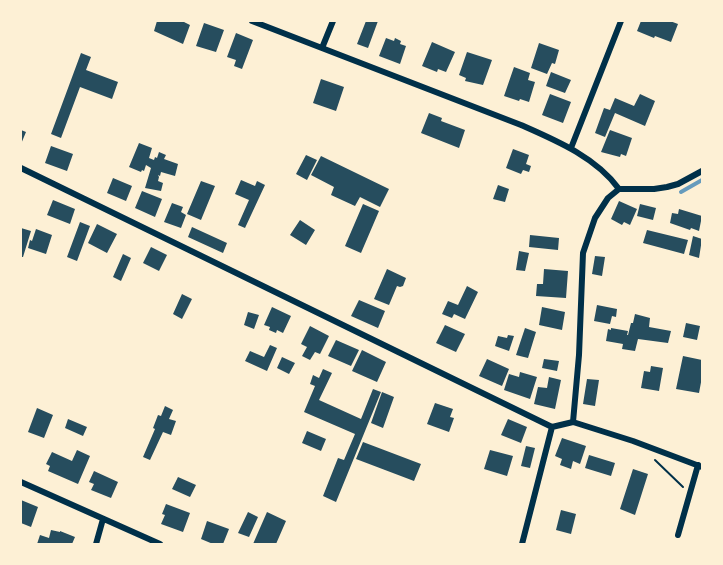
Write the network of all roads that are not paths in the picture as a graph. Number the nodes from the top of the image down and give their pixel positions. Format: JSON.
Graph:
{"nodes":[{"id":1,"x":252,"y":21,"type":"edge"},
{"id":2,"x":333,"y":21,"type":"edge"},
{"id":3,"x":621,"y":21,"type":"edge"},
{"id":4,"x":322,"y":48,"type":"junction"},
{"id":5,"x":571,"y":148,"type":"junction"},
{"id":6,"x":21,"y":168,"type":"edge"},
{"id":7,"x":702,"y":171,"type":"edge"},
{"id":8,"x":619,"y":189,"type":"junction"},
{"id":9,"x":573,"y":422,"type":"junction"},
{"id":10,"x":552,"y":427,"type":"junction"},
{"id":11,"x":700,"y":466,"type":"edge"},
{"id":12,"x":21,"y":482,"type":"edge"},
{"id":13,"x":104,"y":519,"type":"junction"},
{"id":14,"x":678,"y":535,"type":"dead end"},
{"id":15,"x":96,"y":544,"type":"edge"},
{"id":16,"x":160,"y":544,"type":"edge"},
{"id":17,"x":522,"y":544,"type":"edge"}],
"edges":[{"from":1,"to":4,"type":"street"},
{"from":2,"to":4,"type":"street"},
{"from":3,"to":5,"type":"street"},
{"from":4,"to":5,"type":"street"},
{"from":5,"to":8,"type":"street"},
{"from":6,"to":10,"type":"street"},
{"from":7,"to":8,"type":"street"},
{"from":8,"to":9,"type":"street"},
{"from":9,"to":10,"type":"street"},
{"from":9,"to":11,"type":"street"},
{"from":10,"to":17,"type":"street"},
{"from":11,"to":14,"type":"street"},
{"from":12,"to":13,"type":"street"},
{"from":13,"to":15,"type":"street"},
{"from":13,"to":16,"type":"street"}]}
